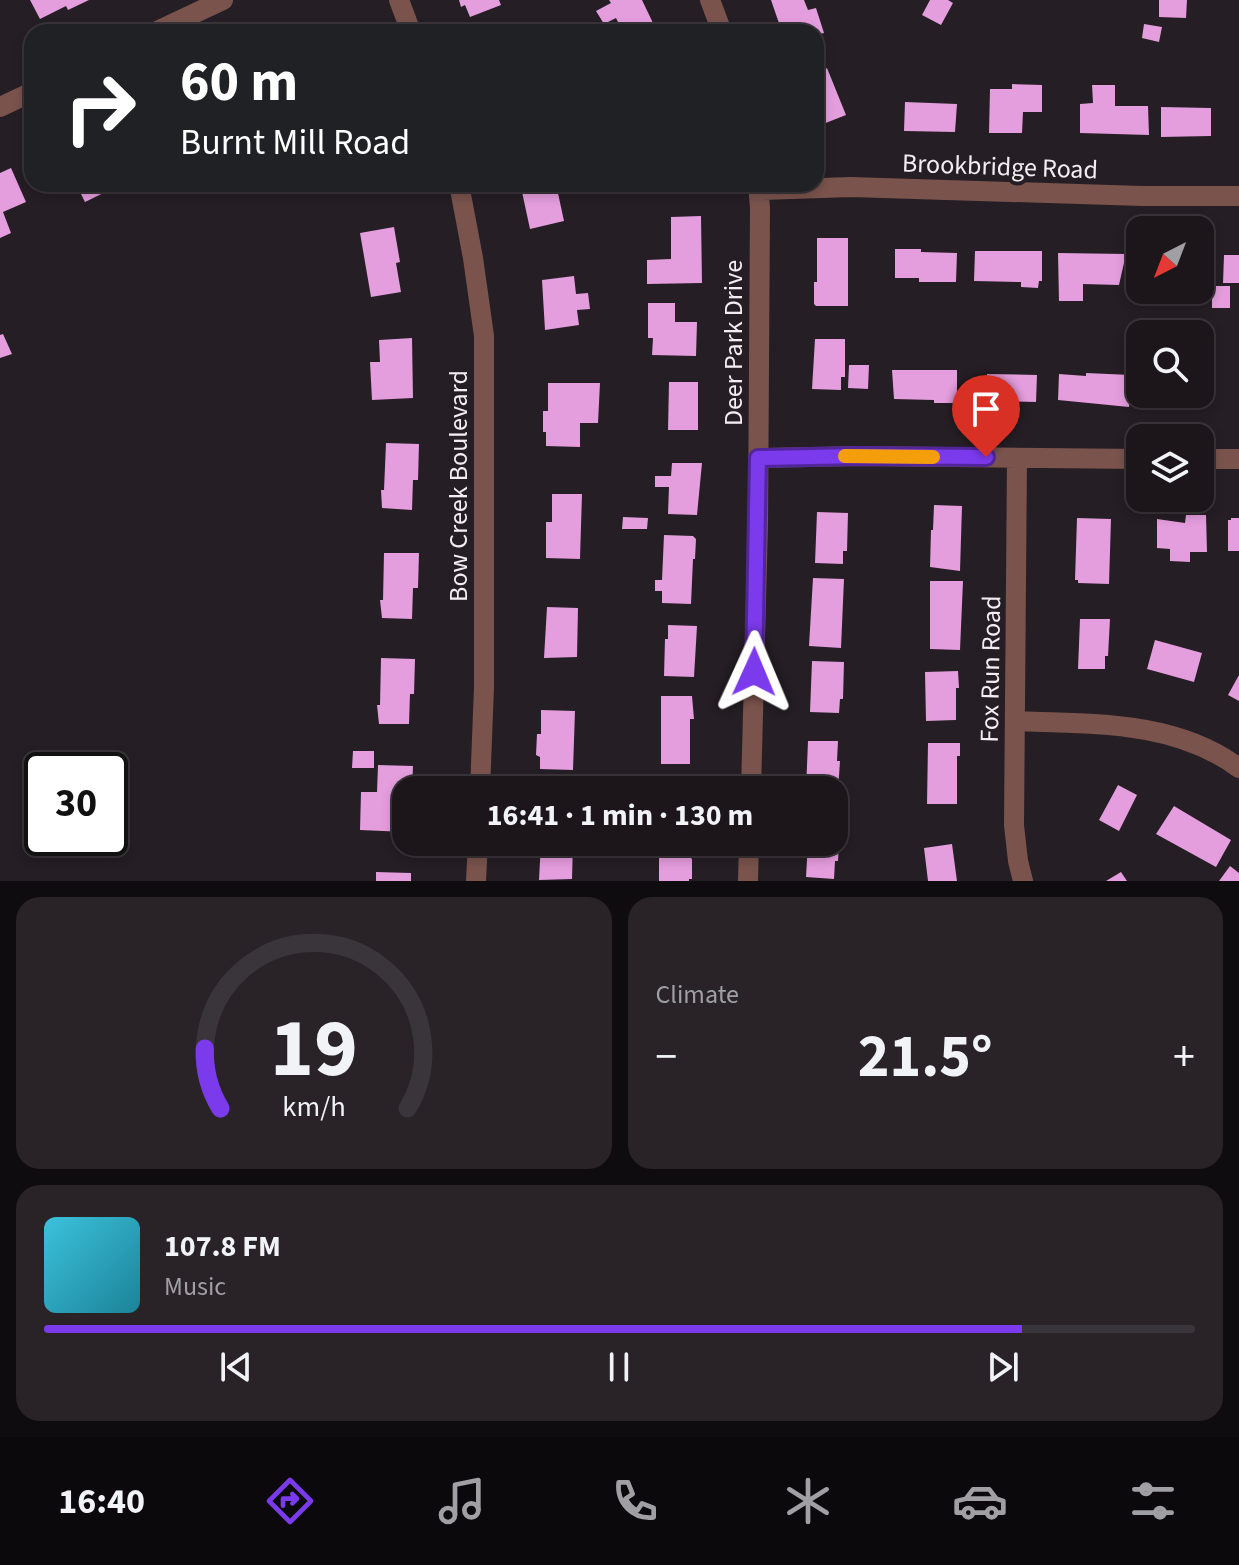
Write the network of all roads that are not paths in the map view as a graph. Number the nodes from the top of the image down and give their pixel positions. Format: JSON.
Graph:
{"nodes":[{"id":1,"x":223,"y":0,"type":"edge"},
{"id":2,"x":399,"y":0,"type":"edge"},
{"id":3,"x":710,"y":0,"type":"edge"},
{"id":4,"x":172,"y":24,"type":"edge"},
{"id":5,"x":408,"y":24,"type":"edge"},
{"id":6,"x":719,"y":24,"type":"edge"},
{"id":7,"x":24,"y":96,"type":"edge"},
{"id":8,"x":0,"y":107,"type":"edge"},
{"id":9,"x":824,"y":187,"type":"edge"},
{"id":10,"x":461,"y":192,"type":"edge"},
{"id":11,"x":758,"y":192,"type":"edge"},
{"id":12,"x":1239,"y":196,"type":"edge"},
{"id":13,"x":758,"y":458,"type":"junction"},
{"id":14,"x":1017,"y":458,"type":"junction"},
{"id":15,"x":1126,"y":459,"type":"edge"},
{"id":16,"x":1214,"y":459,"type":"edge"},
{"id":17,"x":1239,"y":459,"type":"edge"},
{"id":18,"x":1015,"y":721,"type":"junction"},
{"id":19,"x":1239,"y":768,"type":"edge"},
{"id":20,"x":481,"y":776,"type":"edge"},
{"id":21,"x":751,"y":776,"type":"edge"},
{"id":22,"x":477,"y":856,"type":"edge"},
{"id":23,"x":749,"y":856,"type":"edge"},
{"id":24,"x":476,"y":881,"type":"edge"},
{"id":25,"x":748,"y":881,"type":"edge"},
{"id":26,"x":1023,"y":881,"type":"edge"}],
"edges":[{"from":1,"to":4,"type":"street"},
{"from":2,"to":5,"type":"street"},
{"from":3,"to":6,"type":"street"},
{"from":7,"to":8,"type":"street"},
{"from":9,"to":12,"type":"street","name":"Brookbridge Road"},
{"from":10,"to":20,"type":"street","name":"Bow Creek Boulevard"},
{"from":11,"to":13,"type":"street","name":"Deer Park Drive"},
{"from":13,"to":14,"type":"street"},
{"from":13,"to":21,"type":"street","name":"Deer Park Drive"},
{"from":14,"to":15,"type":"street"},
{"from":14,"to":18,"type":"street","name":"Fox Run Road"},
{"from":16,"to":17,"type":"street"},
{"from":18,"to":19,"type":"street"},
{"from":18,"to":26,"type":"street","name":"Fox Run Road"},
{"from":22,"to":24,"type":"street"},
{"from":23,"to":25,"type":"street"}]}
